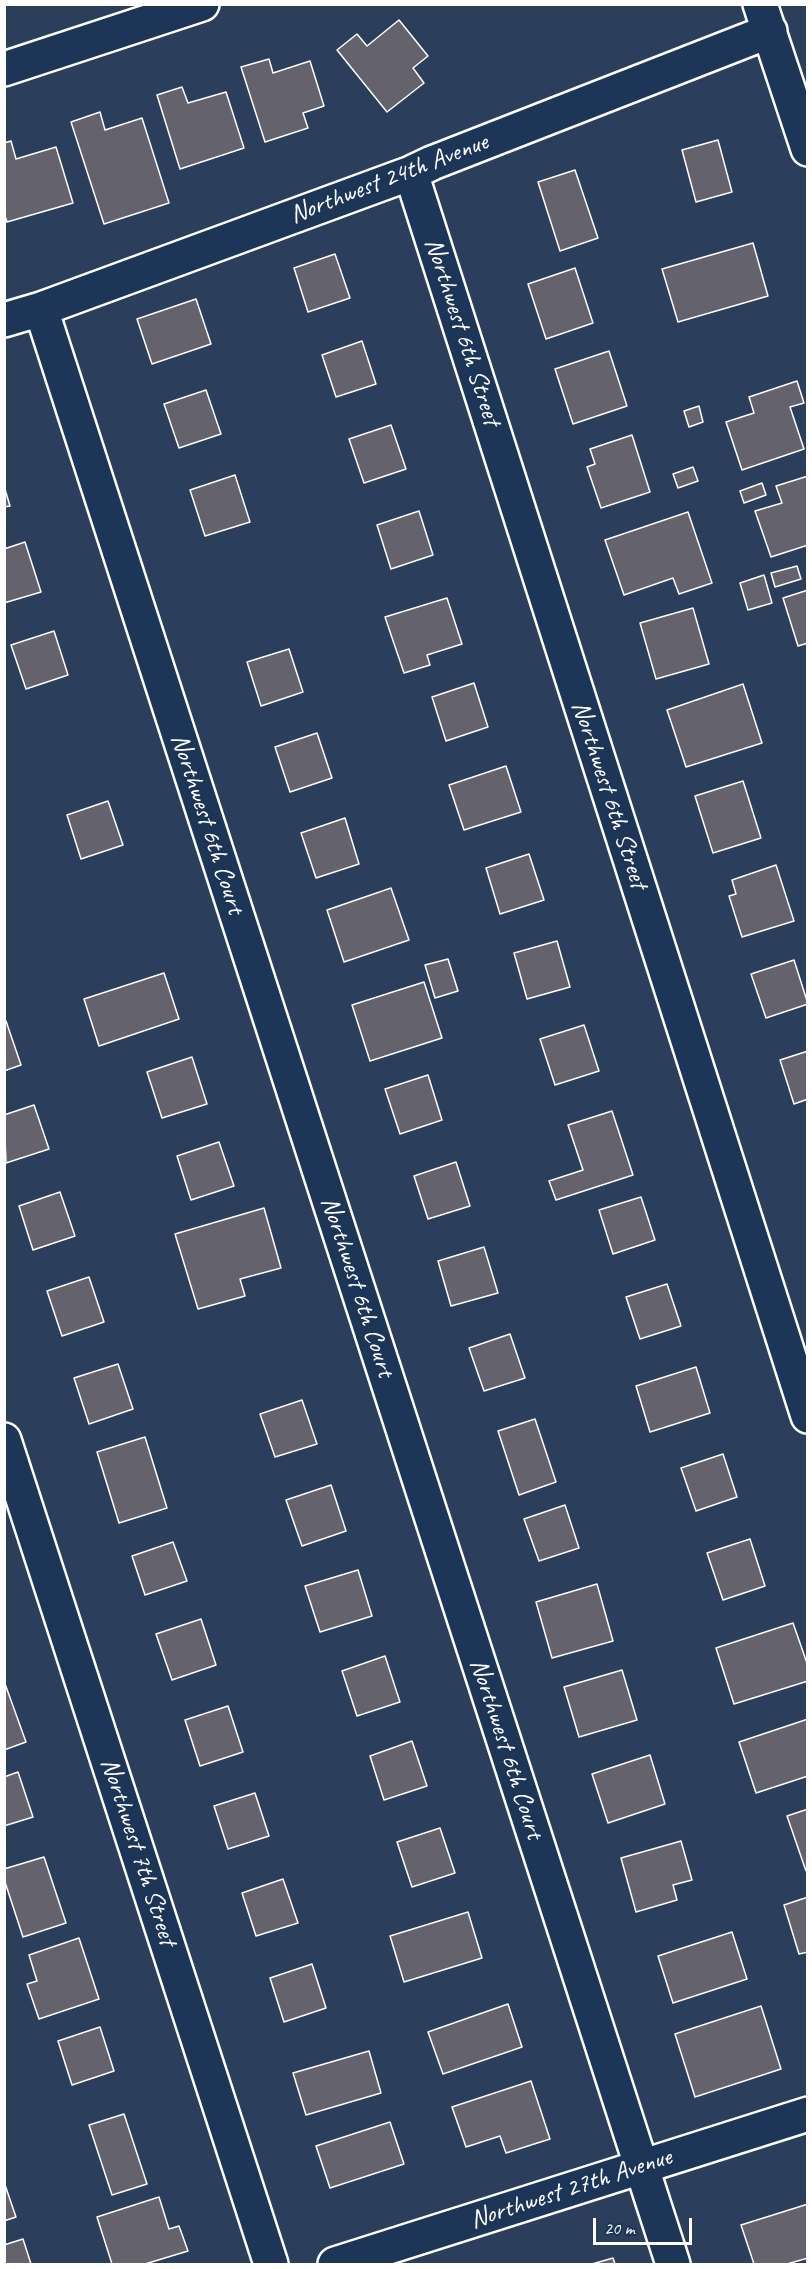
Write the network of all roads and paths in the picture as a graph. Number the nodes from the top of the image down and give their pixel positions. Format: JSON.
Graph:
{"nodes":[{"id":1,"x":202,"y":4,"type":"edge"},
{"id":2,"x":765,"y":18,"type":"edge"},
{"id":3,"x":4,"y":69,"type":"edge"},
{"id":4,"x":807,"y":150,"type":"edge"},
{"id":5,"x":411,"y":173,"type":"junction"},
{"id":6,"x":41,"y":309,"type":"junction"},
{"id":7,"x":4,"y":320,"type":"edge"},
{"id":8,"x":807,"y":1416,"type":"edge"},
{"id":9,"x":4,"y":1440,"type":"edge"},
{"id":10,"x":807,"y":2114,"type":"edge"},
{"id":11,"x":641,"y":2166,"type":"junction"},
{"id":12,"x":271,"y":2265,"type":"edge"},
{"id":13,"x":334,"y":2265,"type":"edge"},
{"id":14,"x":673,"y":2265,"type":"edge"}],
"edges":[{"from":1,"to":3,"type":"street"},
{"from":2,"to":4,"type":"street"},
{"from":2,"to":5,"type":"street","name":"Northwest 24th Avenue"},
{"from":5,"to":6,"type":"street","name":"Northwest 24th Avenue"},
{"from":5,"to":8,"type":"street","name":"Northwest 6th Street"},
{"from":6,"to":7,"type":"street","name":"Northwest 24th Avenue"},
{"from":6,"to":11,"type":"street","name":"Northwest 6th Court"},
{"from":9,"to":12,"type":"street","name":"Northwest 7th Street"},
{"from":10,"to":11,"type":"street","name":"Northwest 27th Avenue"},
{"from":11,"to":13,"type":"street","name":"Northwest 27th Avenue"},
{"from":11,"to":14,"type":"street","name":"Northwest 6th Court"}]}
